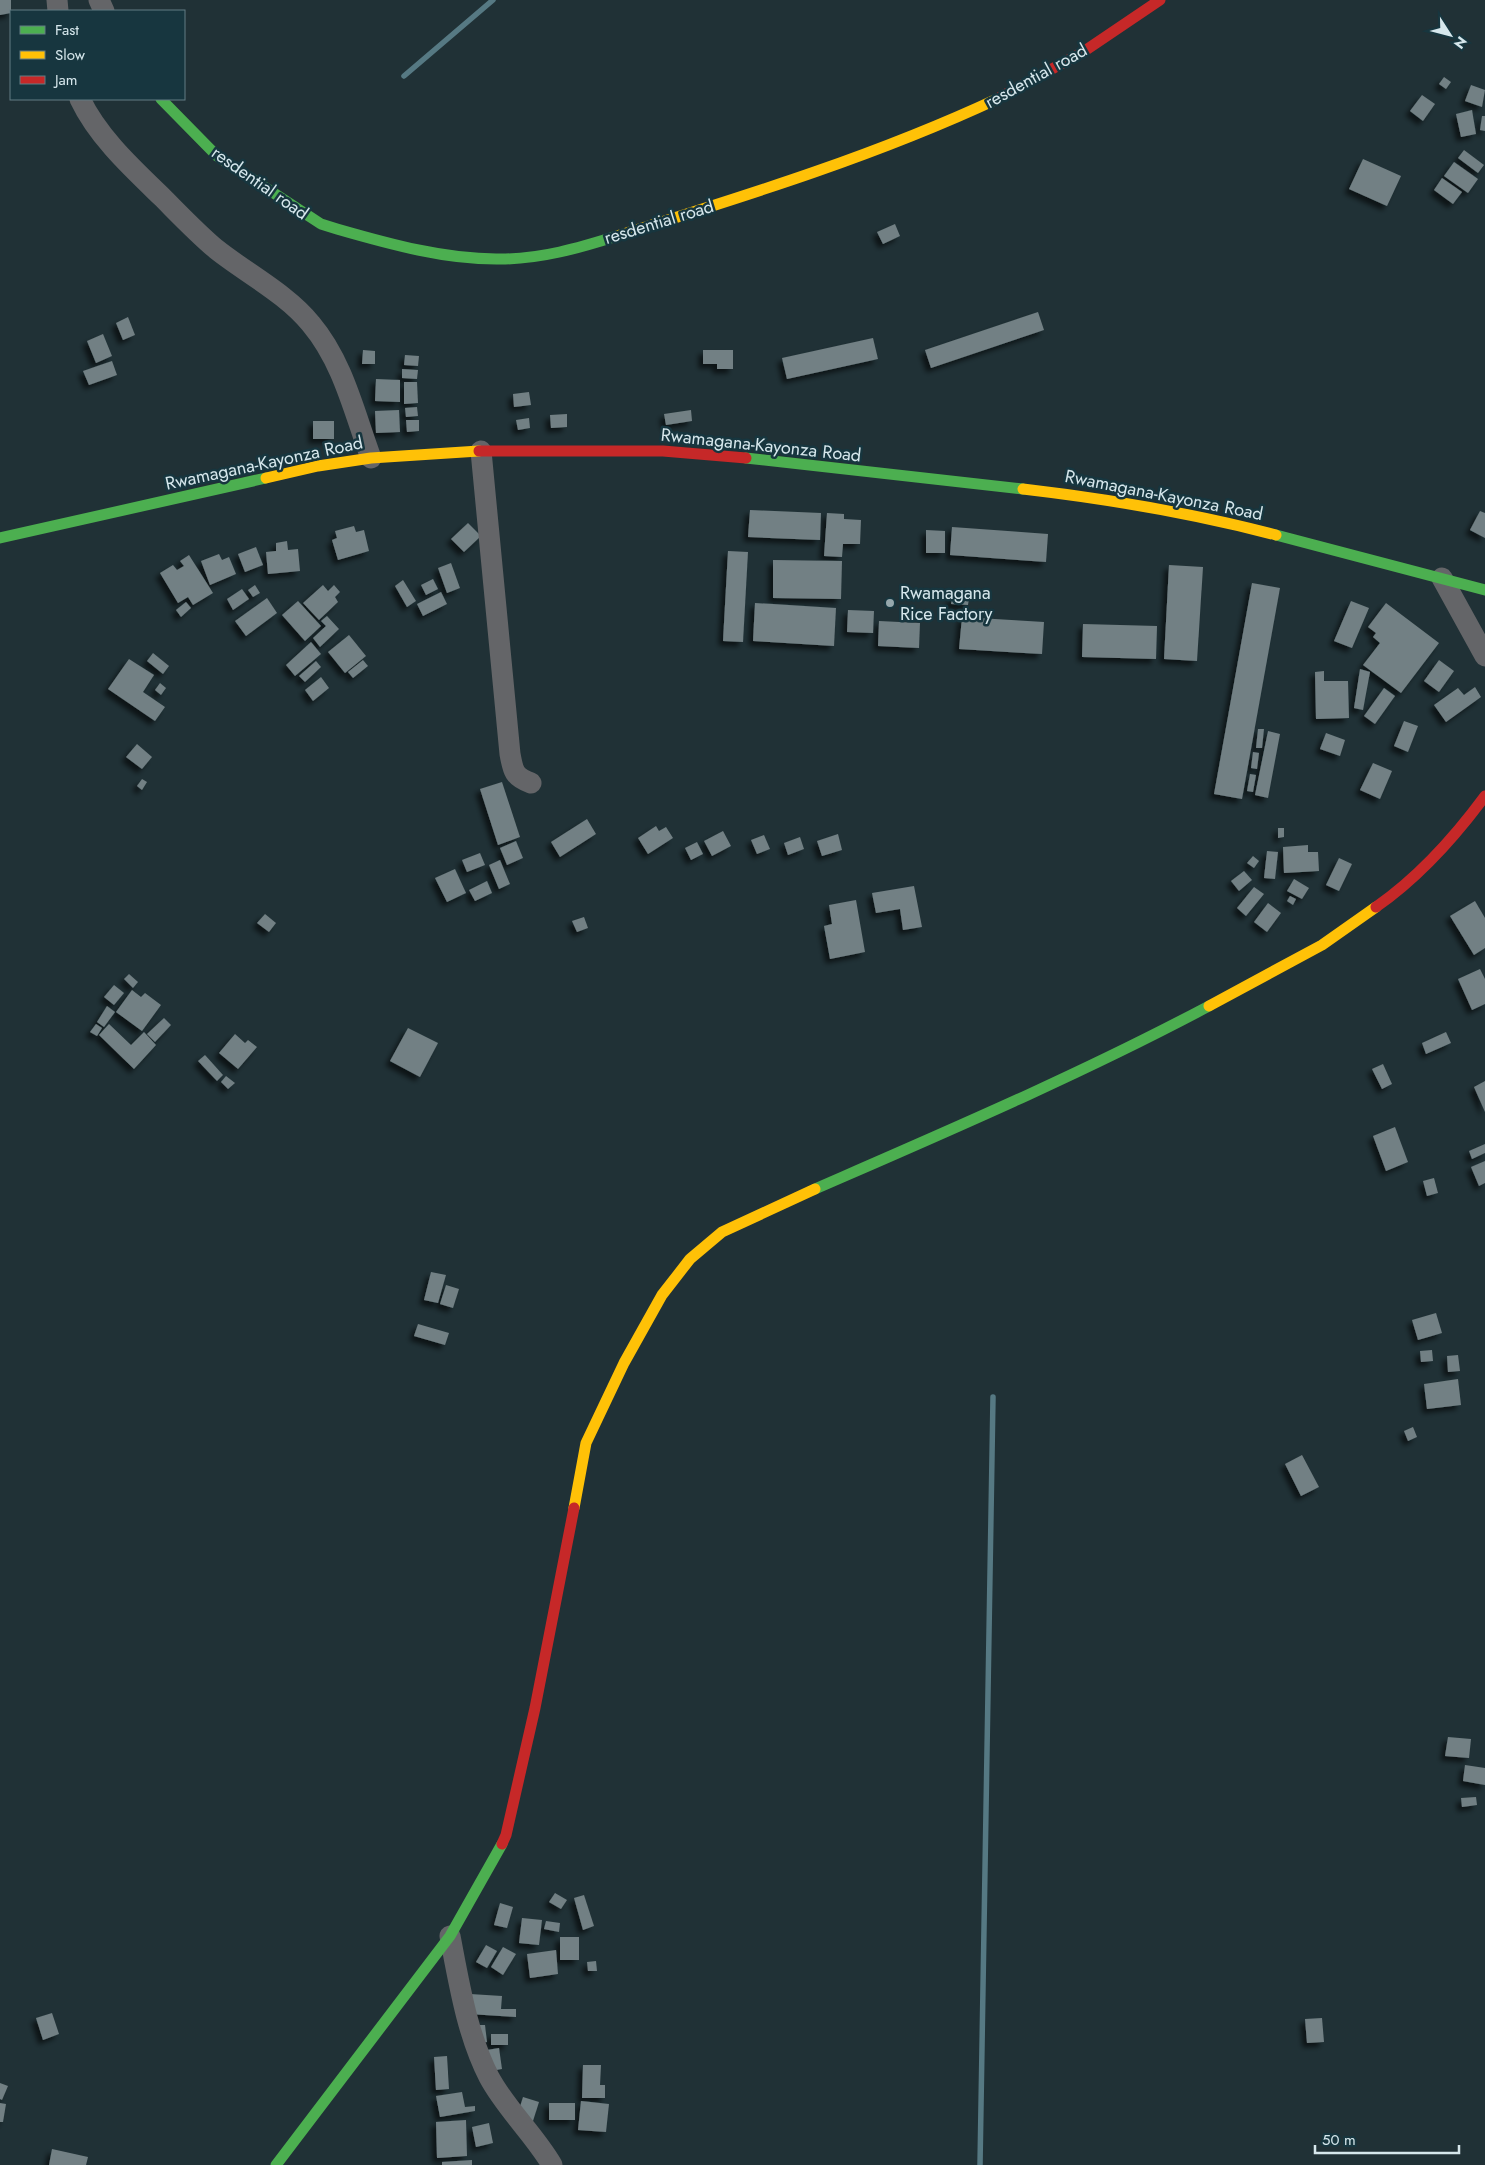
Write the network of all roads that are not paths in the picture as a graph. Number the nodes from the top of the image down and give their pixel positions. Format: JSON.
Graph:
{"nodes":[{"id":1,"x":1160,"y":0,"type":"edge"},
{"id":2,"x":81,"y":100,"type":"edge"},
{"id":3,"x":162,"y":100,"type":"edge"},
{"id":4,"x":481,"y":451,"type":"junction"},
{"id":5,"x":371,"y":458,"type":"junction"},
{"id":6,"x":0,"y":538,"type":"edge"},
{"id":7,"x":1442,"y":578,"type":"junction"},
{"id":8,"x":1485,"y":590,"type":"edge"},
{"id":9,"x":1485,"y":656,"type":"edge"},
{"id":10,"x":531,"y":783,"type":"dead end"},
{"id":11,"x":1485,"y":796,"type":"edge"},
{"id":12,"x":450,"y":1936,"type":"junction"},
{"id":13,"x":276,"y":2165,"type":"edge"},
{"id":14,"x":552,"y":2165,"type":"edge"}],
"edges":[{"from":1,"to":3,"type":"main road","name":"resdential road"},
{"from":2,"to":5,"type":"street"},
{"from":4,"to":5,"type":"main road","name":"Rwamagana-Kayonza Road"},
{"from":4,"to":7,"type":"main road","name":"Rwamagana-Kayonza Road"},
{"from":4,"to":10,"type":"street"},
{"from":5,"to":6,"type":"main road","name":"Rwamagana-Kayonza Road"},
{"from":7,"to":8,"type":"main road","name":"Rwamagana-Kayonza Road"},
{"from":7,"to":9,"type":"street"},
{"from":11,"to":12,"type":"main road"},
{"from":12,"to":13,"type":"main road"},
{"from":12,"to":14,"type":"street"}]}
